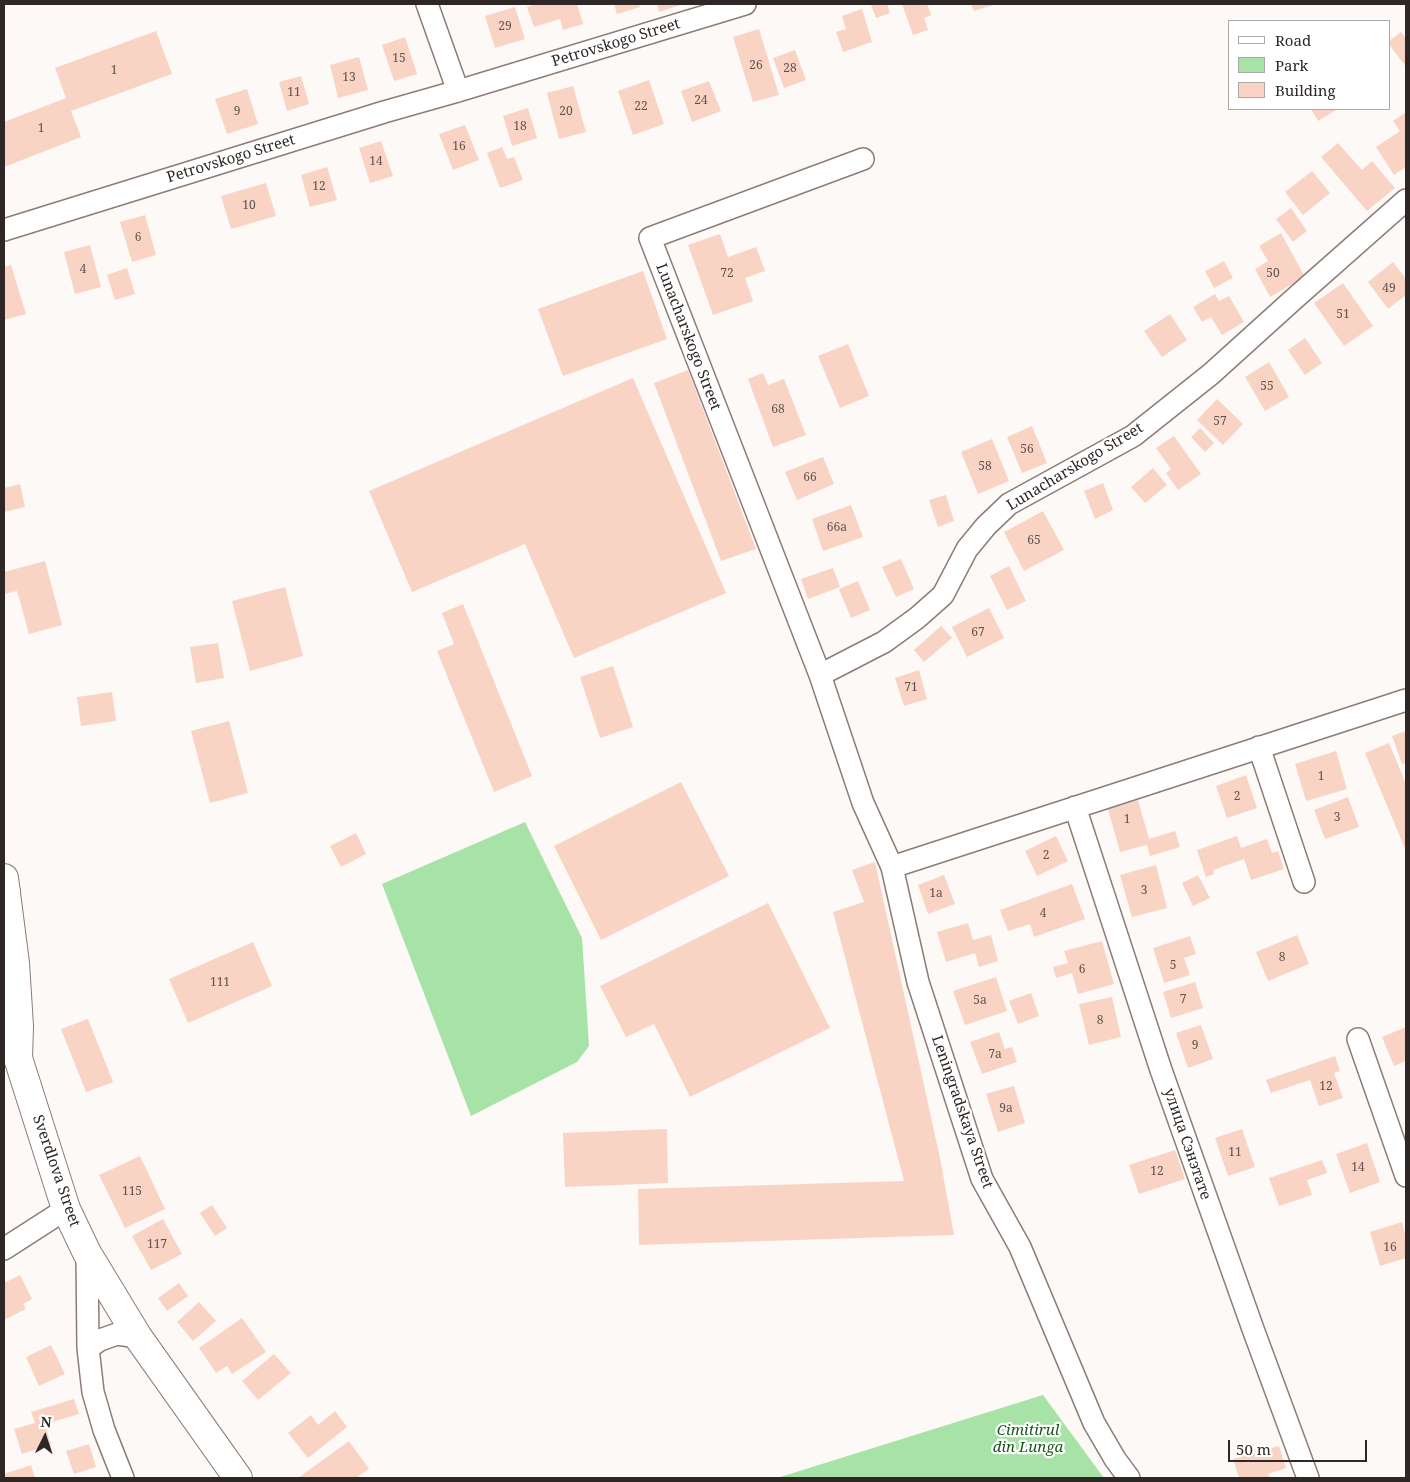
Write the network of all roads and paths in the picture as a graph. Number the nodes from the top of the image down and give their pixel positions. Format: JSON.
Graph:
{"nodes":[{"id":1,"x":426,"y":4,"type":"edge"},
{"id":2,"x":745,"y":4,"type":"edge"},
{"id":3,"x":458,"y":92,"type":"junction"},
{"id":4,"x":863,"y":159,"type":"dead end"},
{"id":5,"x":1406,"y":200,"type":"edge"},
{"id":6,"x":4,"y":230,"type":"edge"},
{"id":7,"x":820,"y":675,"type":"junction"},
{"id":8,"x":1406,"y":700,"type":"edge"},
{"id":9,"x":1259,"y":747,"type":"junction"},
{"id":10,"x":1075,"y":807,"type":"junction"},
{"id":11,"x":892,"y":867,"type":"junction"},
{"id":12,"x":1304,"y":882,"type":"dead end"},
{"id":13,"x":5,"y":888,"type":"edge"},
{"id":14,"x":4,"y":1023,"type":"edge"},
{"id":15,"x":1358,"y":1039,"type":"dead end"},
{"id":16,"x":18,"y":1058,"type":"junction"},
{"id":17,"x":1406,"y":1176,"type":"edge"},
{"id":18,"x":66,"y":1209,"type":"junction"},
{"id":19,"x":4,"y":1249,"type":"edge"},
{"id":20,"x":87,"y":1253,"type":"junction"},
{"id":21,"x":138,"y":1336,"type":"junction"},
{"id":22,"x":88,"y":1348,"type":"junction"},
{"id":23,"x":123,"y":1478,"type":"edge"},
{"id":24,"x":238,"y":1478,"type":"edge"},
{"id":25,"x":1129,"y":1478,"type":"edge"},
{"id":26,"x":1308,"y":1478,"type":"edge"}],
"edges":[{"from":1,"to":3,"type":"street"},
{"from":2,"to":3,"type":"street","name":"Petrovskogo Street"},
{"from":3,"to":6,"type":"street","name":"Petrovskogo Street"},
{"from":4,"to":7,"type":"street","name":"Lunacharskogo Street"},
{"from":5,"to":7,"type":"street","name":"Lunacharskogo Street"},
{"from":7,"to":11,"type":"street","name":"Lunacharskogo Street"},
{"from":8,"to":9,"type":"street"},
{"from":9,"to":10,"type":"street"},
{"from":9,"to":12,"type":"street"},
{"from":10,"to":11,"type":"street"},
{"from":10,"to":26,"type":"street","name":"улица Сэнэтате"},
{"from":11,"to":25,"type":"street","name":"Leningradskaya Street"},
{"from":13,"to":16,"type":"main road","name":"Sverdlova Street"},
{"from":14,"to":16,"type":"main road"},
{"from":15,"to":17,"type":"street"},
{"from":16,"to":18,"type":"main road","name":"Sverdlova Street"},
{"from":18,"to":19,"type":"street"},
{"from":18,"to":20,"type":"main road","name":"Sverdlova Street"},
{"from":20,"to":21,"type":"main road","name":"Sverdlova Street"},
{"from":20,"to":22,"type":"street"},
{"from":21,"to":22,"type":"street"},
{"from":21,"to":24,"type":"main road","name":"Sverdlova Street"},
{"from":22,"to":23,"type":"street"}]}
